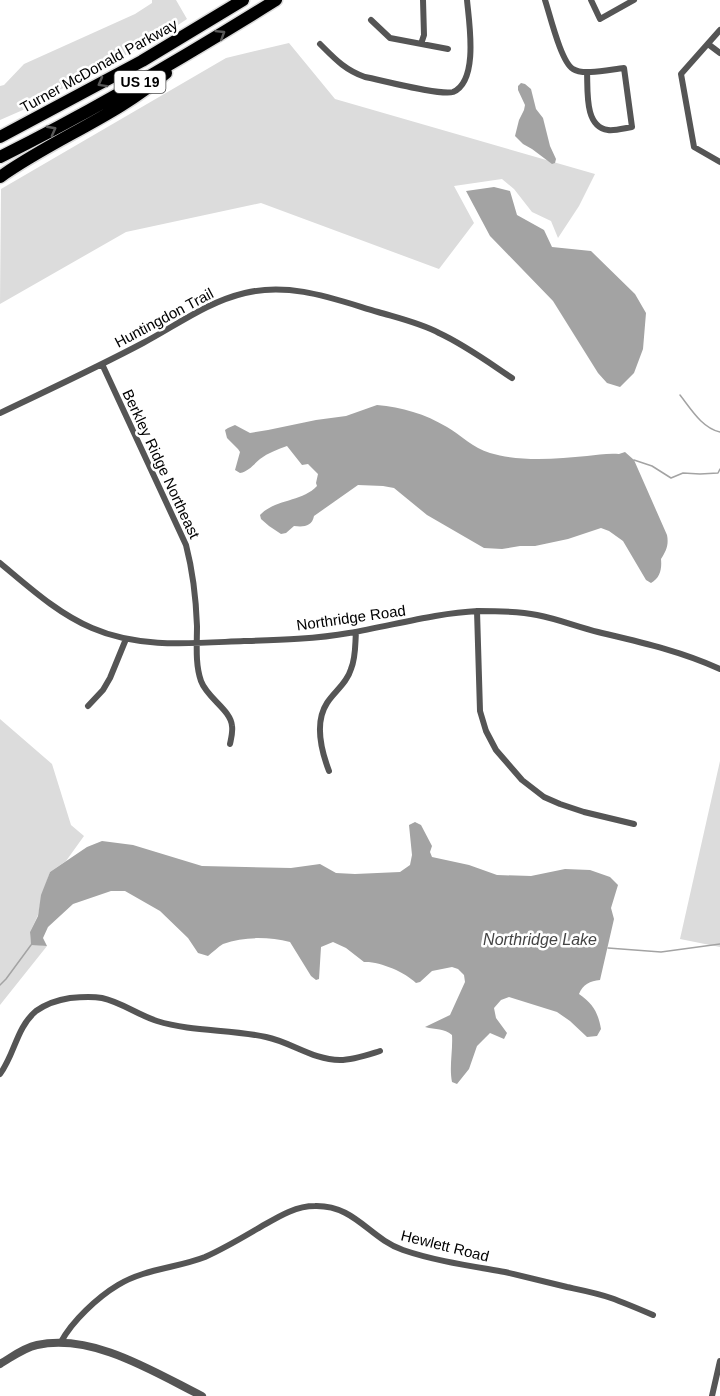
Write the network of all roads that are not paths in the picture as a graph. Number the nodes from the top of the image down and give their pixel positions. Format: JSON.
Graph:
{"nodes":[{"id":1,"x":243,"y":0,"type":"edge"},
{"id":2,"x":276,"y":0,"type":"edge"},
{"id":3,"x":423,"y":0,"type":"edge"},
{"id":4,"x":467,"y":0,"type":"edge"},
{"id":5,"x":545,"y":0,"type":"edge"},
{"id":6,"x":591,"y":0,"type":"edge"},
{"id":7,"x":634,"y":0,"type":"edge"},
{"id":8,"x":371,"y":20,"type":"dead end"},
{"id":9,"x":720,"y":30,"type":"edge"},
{"id":10,"x":320,"y":44,"type":"dead end"},
{"id":11,"x":421,"y":44,"type":"junction"},
{"id":12,"x":708,"y":44,"type":"junction"},
{"id":13,"x":448,"y":49,"type":"dead end"},
{"id":14,"x":720,"y":53,"type":"edge"},
{"id":15,"x":188,"y":54,"type":"junction"},
{"id":16,"x":587,"y":72,"type":"junction"},
{"id":17,"x":0,"y":137,"type":"edge"},
{"id":18,"x":0,"y":157,"type":"edge"},
{"id":19,"x":720,"y":162,"type":"edge"},
{"id":20,"x":0,"y":177,"type":"edge"},
{"id":21,"x":102,"y":364,"type":"junction"},
{"id":22,"x":512,"y":378,"type":"dead end"},
{"id":23,"x":0,"y":413,"type":"edge"},
{"id":24,"x":0,"y":563,"type":"edge"},
{"id":25,"x":477,"y":611,"type":"junction"},
{"id":26,"x":356,"y":632,"type":"junction"},
{"id":27,"x":126,"y":639,"type":"junction"},
{"id":28,"x":197,"y":643,"type":"junction"},
{"id":29,"x":720,"y":669,"type":"edge"},
{"id":30,"x":88,"y":706,"type":"dead end"},
{"id":31,"x":230,"y":744,"type":"dead end"},
{"id":32,"x":329,"y":771,"type":"dead end"},
{"id":33,"x":634,"y":824,"type":"dead end"},
{"id":34,"x":380,"y":1051,"type":"dead end"},
{"id":35,"x":0,"y":1074,"type":"edge"},
{"id":36,"x":653,"y":1315,"type":"dead end"},
{"id":37,"x":61,"y":1342,"type":"junction"},
{"id":38,"x":720,"y":1361,"type":"edge"},
{"id":39,"x":0,"y":1364,"type":"edge"},
{"id":40,"x":202,"y":1396,"type":"edge"},
{"id":41,"x":712,"y":1396,"type":"edge"}],
"edges":[{"from":1,"to":17,"type":"highway","name":"Turner McDonald Parkway","number":"US 19","one_way":true},
{"from":15,"to":2,"type":"highway","number":"US 19","one_way":true},
{"from":3,"to":11,"type":"street"},
{"from":4,"to":10,"type":"street"},
{"from":5,"to":16,"type":"street"},
{"from":6,"to":7,"type":"street"},
{"from":8,"to":11,"type":"street"},
{"from":9,"to":12,"type":"street"},
{"from":11,"to":13,"type":"street"},
{"from":12,"to":14,"type":"street"},
{"from":12,"to":19,"type":"street"},
{"from":18,"to":15,"type":"highway","number":"US 19","one_way":true},
{"from":15,"to":20,"type":"highway"},
{"from":16,"to":16,"type":"street"},
{"from":21,"to":22,"type":"street","name":"Huntingdon Trail"},
{"from":21,"to":23,"type":"street","name":"Huntingdon Trail"},
{"from":21,"to":28,"type":"street","name":"Berkley Ridge Northeast"},
{"from":24,"to":27,"type":"street","name":"Northridge Road"},
{"from":25,"to":26,"type":"street","name":"Northridge Road"},
{"from":25,"to":29,"type":"street","name":"Northridge Road"},
{"from":25,"to":33,"type":"street"},
{"from":26,"to":28,"type":"street","name":"Northridge Road"},
{"from":26,"to":32,"type":"street"},
{"from":27,"to":28,"type":"street","name":"Northridge Road"},
{"from":27,"to":30,"type":"street"},
{"from":28,"to":31,"type":"street","name":"Berkley Ridge Northeast"},
{"from":34,"to":35,"type":"street"},
{"from":36,"to":37,"type":"street","name":"Hewlett Road"},
{"from":37,"to":39,"type":"street"},
{"from":37,"to":40,"type":"street"},
{"from":38,"to":41,"type":"street"}]}
